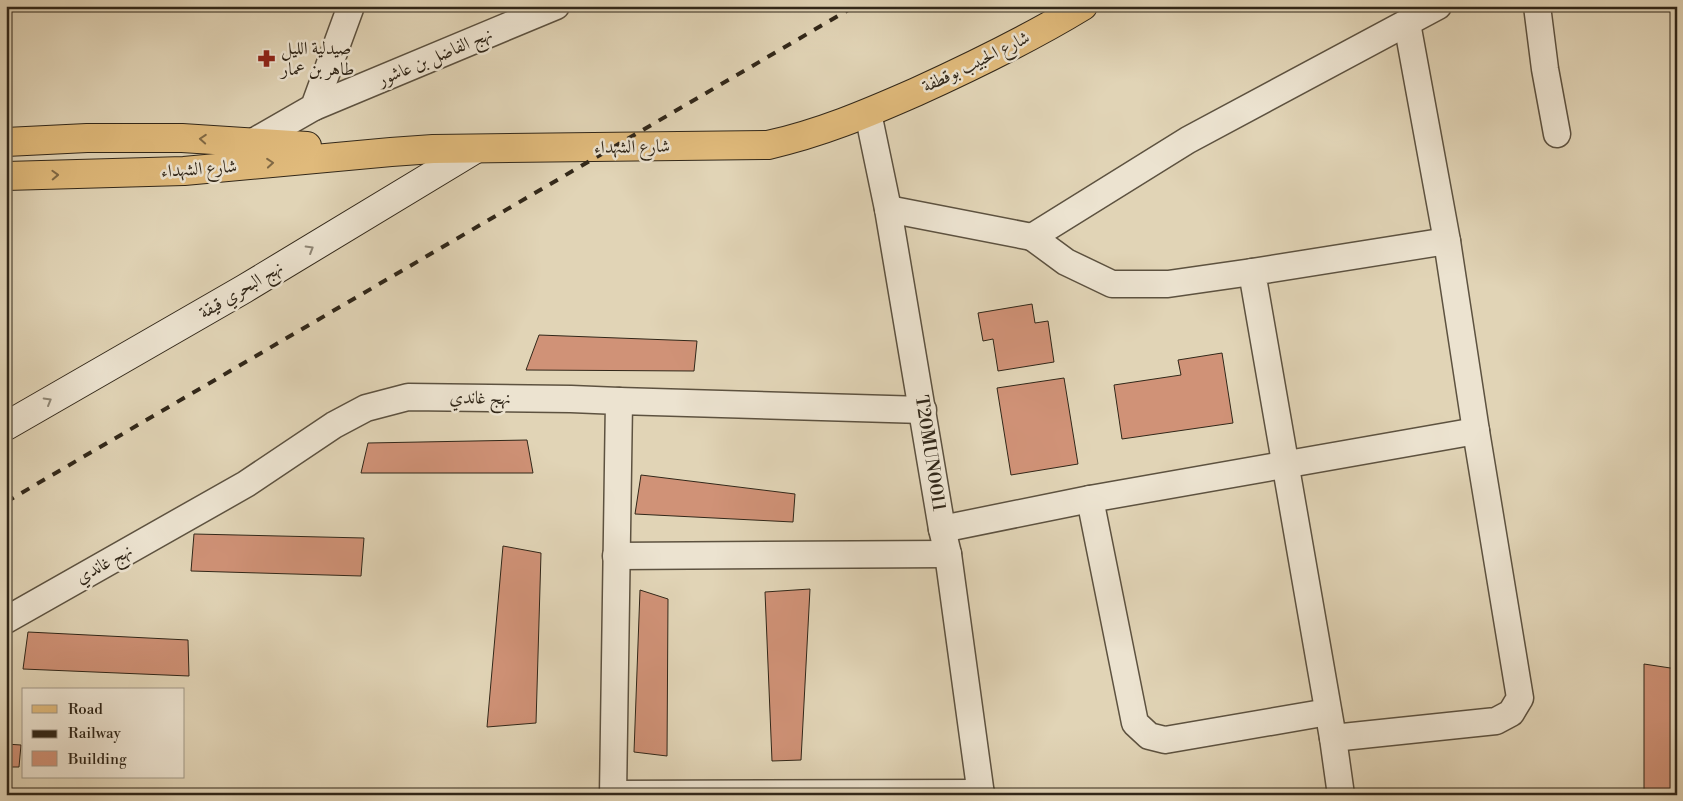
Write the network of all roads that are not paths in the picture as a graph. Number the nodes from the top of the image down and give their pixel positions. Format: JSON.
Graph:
{"nodes":[{"id":1,"x":351,"y":6,"type":"edge"},
{"id":2,"x":556,"y":6,"type":"edge"},
{"id":3,"x":1082,"y":6,"type":"edge"},
{"id":4,"x":1438,"y":6,"type":"edge"},
{"id":5,"x":1537,"y":6,"type":"edge"},
{"id":6,"x":1408,"y":22,"type":"junction"},
{"id":7,"x":314,"y":107,"type":"junction"},
{"id":8,"x":868,"y":113,"type":"junction"},
{"id":9,"x":1557,"y":134,"type":"dead end"},
{"id":10,"x":6,"y":142,"type":"edge"},
{"id":11,"x":253,"y":142,"type":"junction"},
{"id":12,"x":474,"y":150,"type":"junction"},
{"id":13,"x":391,"y":152,"type":"junction"},
{"id":14,"x":6,"y":176,"type":"edge"},
{"id":15,"x":888,"y":209,"type":"junction"},
{"id":16,"x":1032,"y":237,"type":"junction"},
{"id":17,"x":1447,"y":241,"type":"junction"},
{"id":18,"x":1252,"y":272,"type":"junction"},
{"id":19,"x":619,"y":401,"type":"junction"},
{"id":20,"x":923,"y":410,"type":"junction"},
{"id":21,"x":6,"y":426,"type":"edge"},
{"id":22,"x":1476,"y":431,"type":"junction"},
{"id":23,"x":1285,"y":464,"type":"junction"},
{"id":24,"x":1090,"y":498,"type":"junction"},
{"id":25,"x":942,"y":529,"type":"junction"},
{"id":26,"x":948,"y":554,"type":"junction"},
{"id":27,"x":616,"y":556,"type":"junction"},
{"id":28,"x":6,"y":620,"type":"edge"},
{"id":29,"x":1328,"y":712,"type":"junction"},
{"id":30,"x":1333,"y":738,"type":"junction"},
{"id":31,"x":613,"y":794,"type":"edge"},
{"id":32,"x":981,"y":794,"type":"edge"},
{"id":33,"x":1341,"y":795,"type":"edge"}],
"edges":[{"from":1,"to":7,"type":"street"},
{"from":2,"to":7,"type":"street","name":"نهج الفاضل بن عاشور"},
{"from":3,"to":8,"type":"main road","name":"شارع الحبيب بوقطفة"},
{"from":4,"to":6,"type":"street"},
{"from":5,"to":9,"type":"street"},
{"from":6,"to":16,"type":"street"},
{"from":6,"to":17,"type":"street"},
{"from":7,"to":11,"type":"street","name":"نهج الفاضل بن عاشور"},
{"from":8,"to":12,"type":"main road","name":"شارع الشهداء"},
{"from":8,"to":15,"type":"street","name":"T20MUN0011"},
{"from":11,"to":10,"type":"main road","name":"شارع الشهداء","one_way":true},
{"from":11,"to":13,"type":"main road","name":"شارع الشهداء"},
{"from":12,"to":13,"type":"main road","name":"شارع الشهداء"},
{"from":21,"to":12,"type":"street","name":"نهج البحري قيقة","one_way":true},
{"from":14,"to":13,"type":"main road","name":"شارع الشهداء","one_way":true},
{"from":15,"to":16,"type":"street"},
{"from":15,"to":20,"type":"street","name":"T20MUN0011"},
{"from":16,"to":18,"type":"street"},
{"from":17,"to":18,"type":"street"},
{"from":17,"to":22,"type":"street"},
{"from":18,"to":23,"type":"street"},
{"from":19,"to":20,"type":"street","name":"نهج غاندي"},
{"from":19,"to":27,"type":"street"},
{"from":19,"to":28,"type":"street","name":"نهج غاندي"},
{"from":20,"to":25,"type":"street","name":"T20MUN0011"},
{"from":22,"to":23,"type":"street"},
{"from":22,"to":30,"type":"street"},
{"from":23,"to":24,"type":"street"},
{"from":23,"to":29,"type":"street"},
{"from":24,"to":25,"type":"street"},
{"from":24,"to":29,"type":"street"},
{"from":25,"to":26,"type":"street","name":"T20MUN0011"},
{"from":26,"to":27,"type":"street"},
{"from":26,"to":32,"type":"street","name":"T20MUN0011"},
{"from":27,"to":31,"type":"street"},
{"from":29,"to":30,"type":"street"},
{"from":30,"to":33,"type":"street"},
{"from":31,"to":32,"type":"street"}]}
